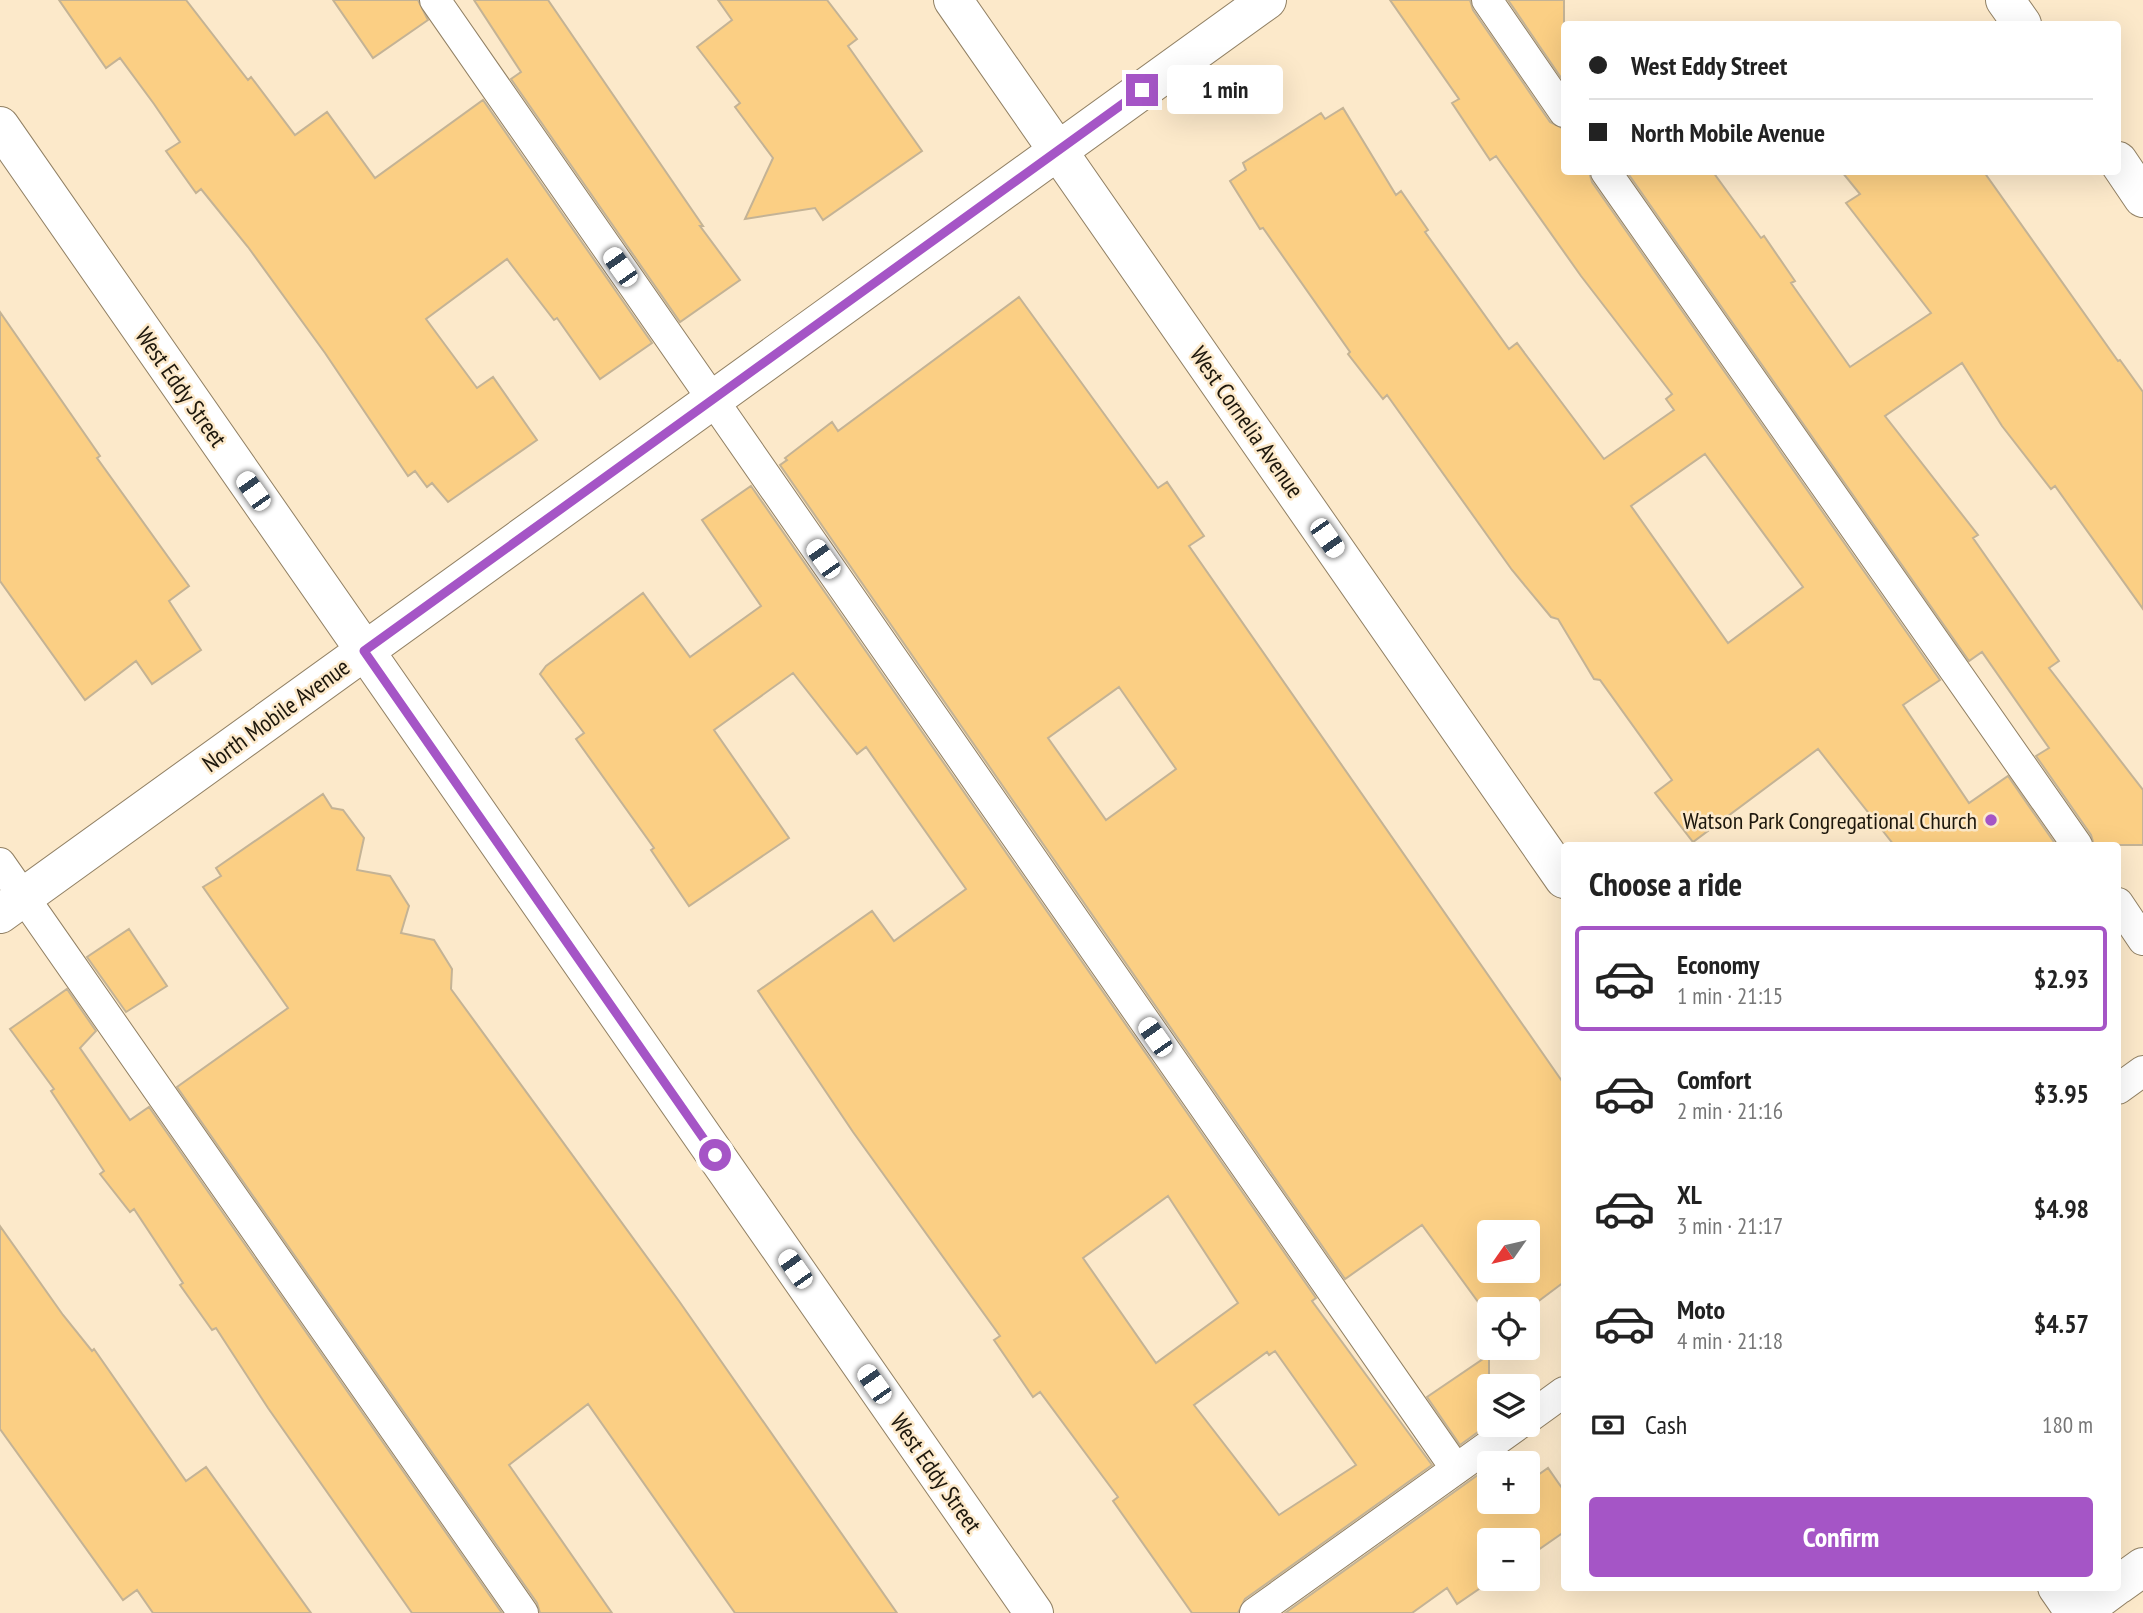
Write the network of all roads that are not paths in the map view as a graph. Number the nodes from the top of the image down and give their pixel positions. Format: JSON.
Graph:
{"nodes":[{"id":1,"x":435,"y":0,"type":"edge"},
{"id":2,"x":953,"y":0,"type":"edge"},
{"id":3,"x":1267,"y":0,"type":"edge"},
{"id":4,"x":1486,"y":0,"type":"edge"},
{"id":5,"x":2005,"y":0,"type":"edge"},
{"id":6,"x":2020,"y":21,"type":"edge"},
{"id":7,"x":1561,"y":108,"type":"edge"},
{"id":8,"x":0,"y":127,"type":"edge"},
{"id":9,"x":1058,"y":151,"type":"junction"},
{"id":10,"x":2121,"y":165,"type":"edge"},
{"id":11,"x":1608,"y":175,"type":"edge"},
{"id":12,"x":2143,"y":198,"type":"edge"},
{"id":13,"x":713,"y":400,"type":"junction"},
{"id":14,"x":364,"y":651,"type":"junction"},
{"id":15,"x":2075,"y":842,"type":"edge"},
{"id":16,"x":0,"y":863,"type":"edge"},
{"id":17,"x":1561,"y":875,"type":"edge"},
{"id":18,"x":12,"y":905,"type":"edge"},
{"id":19,"x":2121,"y":907,"type":"edge"},
{"id":20,"x":2143,"y":940,"type":"edge"},
{"id":21,"x":2143,"y":1071,"type":"edge"},
{"id":22,"x":2121,"y":1087,"type":"edge"},
{"id":23,"x":1561,"y":1394,"type":"edge"},
{"id":24,"x":1540,"y":1409,"type":"edge"},
{"id":25,"x":1501,"y":1437,"type":"edge"},
{"id":26,"x":1455,"y":1469,"type":"junction"},
{"id":27,"x":2143,"y":1567,"type":"edge"},
{"id":28,"x":2121,"y":1582,"type":"edge"},
{"id":29,"x":2060,"y":1591,"type":"edge"},
{"id":30,"x":2109,"y":1591,"type":"edge"},
{"id":31,"x":523,"y":1613,"type":"edge"},
{"id":32,"x":1034,"y":1613,"type":"edge"},
{"id":33,"x":1255,"y":1613,"type":"edge"},
{"id":34,"x":2077,"y":1613,"type":"edge"}],
"edges":[{"from":1,"to":13,"type":"lane"},
{"from":2,"to":9,"type":"street","name":"West Cornelia Avenue"},
{"from":3,"to":9,"type":"street","name":"North Mobile Avenue"},
{"from":4,"to":7,"type":"lane"},
{"from":5,"to":6,"type":"street"},
{"from":8,"to":14,"type":"street","name":"West Eddy Street"},
{"from":9,"to":13,"type":"street","name":"North Mobile Avenue"},
{"from":9,"to":17,"type":"street","name":"West Cornelia Avenue"},
{"from":10,"to":12,"type":"street"},
{"from":11,"to":15,"type":"lane"},
{"from":13,"to":14,"type":"street","name":"North Mobile Avenue"},
{"from":13,"to":26,"type":"lane"},
{"from":14,"to":18,"type":"street","name":"North Mobile Avenue"},
{"from":14,"to":32,"type":"street","name":"West Eddy Street"},
{"from":16,"to":18,"type":"lane"},
{"from":18,"to":31,"type":"lane"},
{"from":19,"to":20,"type":"lane"},
{"from":21,"to":22,"type":"lane"},
{"from":23,"to":24,"type":"lane"},
{"from":25,"to":26,"type":"lane"},
{"from":26,"to":33,"type":"lane"},
{"from":27,"to":28,"type":"street"},
{"from":29,"to":34,"type":"street"},
{"from":30,"to":34,"type":"street"}]}
